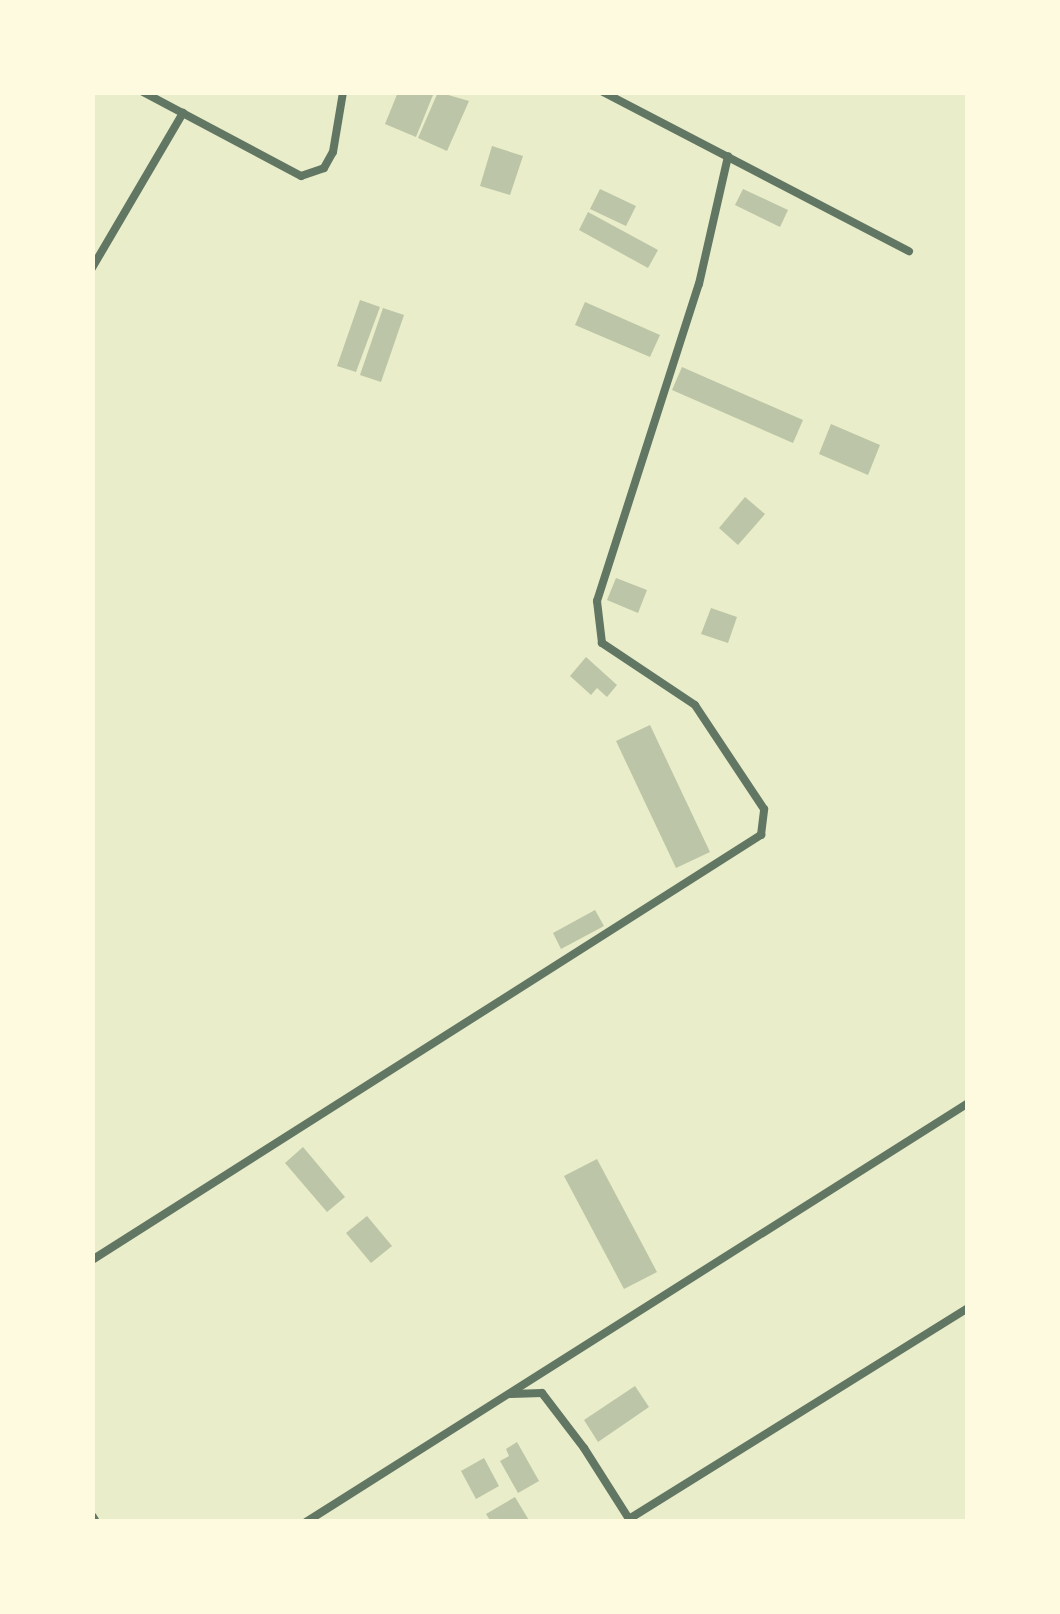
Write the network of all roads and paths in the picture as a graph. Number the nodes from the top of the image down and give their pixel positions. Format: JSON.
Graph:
{"nodes":[{"id":1,"x":143,"y":92,"type":"edge"},
{"id":2,"x":343,"y":92,"type":"edge"},
{"id":3,"x":603,"y":92,"type":"edge"},
{"id":4,"x":183,"y":113,"type":"junction"},
{"id":5,"x":728,"y":156,"type":"junction"},
{"id":6,"x":910,"y":251,"type":"dead end"},
{"id":7,"x":92,"y":268,"type":"edge"},
{"id":8,"x":968,"y":1103,"type":"edge"},
{"id":9,"x":92,"y":1260,"type":"edge"},
{"id":10,"x":968,"y":1308,"type":"edge"},
{"id":11,"x":506,"y":1394,"type":"junction"},
{"id":12,"x":629,"y":1520,"type":"edge"},
{"id":13,"x":306,"y":1522,"type":"edge"}],
"edges":[{"from":1,"to":4,"type":"street"},
{"from":2,"to":4,"type":"street"},
{"from":3,"to":5,"type":"street"},
{"from":4,"to":7,"type":"street"},
{"from":5,"to":6,"type":"street"},
{"from":5,"to":9,"type":"street"},
{"from":8,"to":11,"type":"street"},
{"from":10,"to":12,"type":"street"},
{"from":11,"to":12,"type":"street"},
{"from":11,"to":13,"type":"street"}]}
